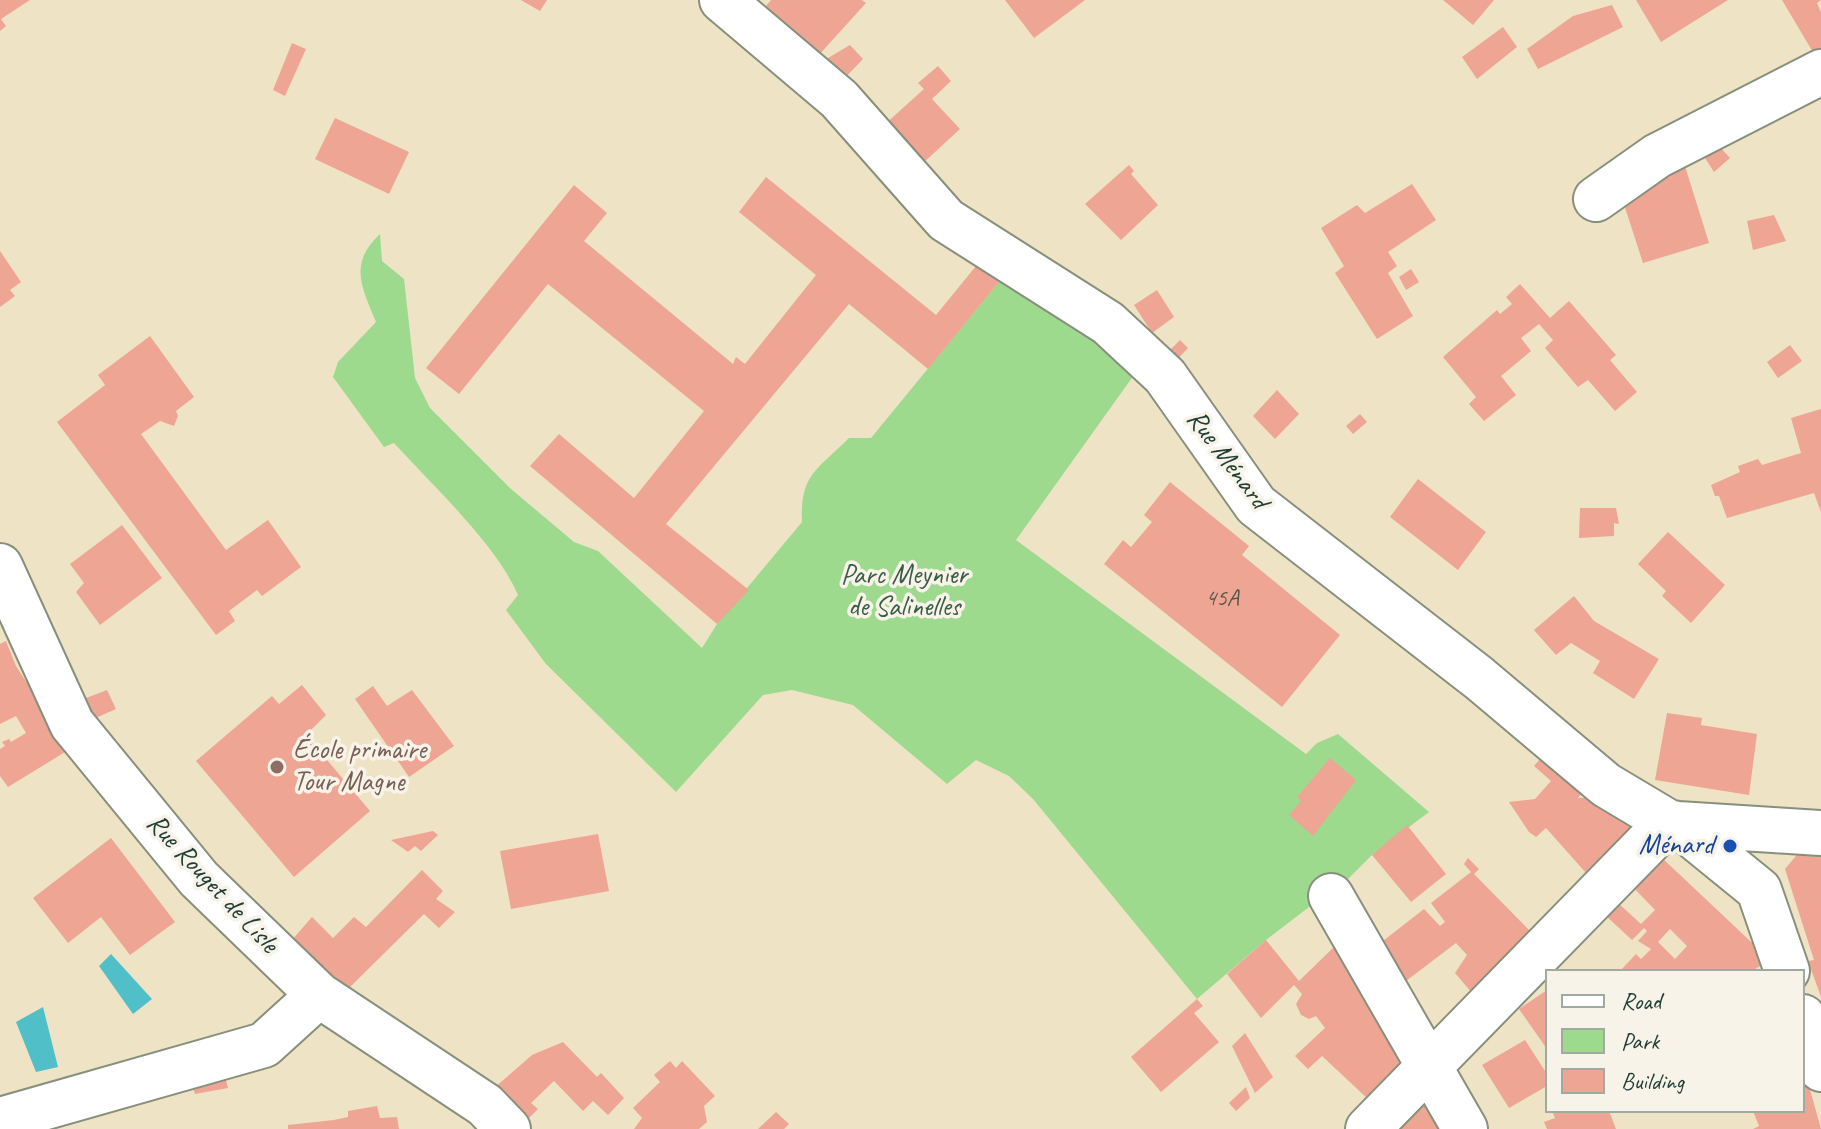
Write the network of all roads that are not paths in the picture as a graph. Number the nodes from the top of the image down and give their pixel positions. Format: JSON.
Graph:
{"nodes":[{"id":1,"x":722,"y":0,"type":"edge"},
{"id":2,"x":1821,"y":72,"type":"edge"},
{"id":3,"x":1596,"y":199,"type":"dead end"},
{"id":4,"x":0,"y":566,"type":"edge"},
{"id":5,"x":1673,"y":823,"type":"junction"},
{"id":6,"x":1765,"y":829,"type":"junction"},
{"id":7,"x":1821,"y":833,"type":"edge"},
{"id":8,"x":1759,"y":890,"type":"junction"},
{"id":9,"x":1331,"y":896,"type":"dead end"},
{"id":10,"x":1786,"y":969,"type":"edge"},
{"id":11,"x":319,"y":995,"type":"junction"},
{"id":12,"x":1805,"y":1023,"type":"edge"},
{"id":13,"x":1428,"y":1067,"type":"junction"},
{"id":14,"x":1821,"y":1069,"type":"edge"},
{"id":15,"x":0,"y":1120,"type":"edge"},
{"id":16,"x":508,"y":1129,"type":"edge"},
{"id":17,"x":1368,"y":1129,"type":"edge"},
{"id":18,"x":1465,"y":1129,"type":"edge"}],
"edges":[{"from":1,"to":5,"type":"street","name":"Rue Ménard"},
{"from":2,"to":3,"type":"street"},
{"from":4,"to":11,"type":"street","name":"Rue Rouget de Lisle"},
{"from":5,"to":6,"type":"street"},
{"from":5,"to":8,"type":"street","name":"Rue Ménard"},
{"from":5,"to":13,"type":"street"},
{"from":6,"to":7,"type":"street"},
{"from":6,"to":8,"type":"street"},
{"from":8,"to":10,"type":"street"},
{"from":9,"to":13,"type":"street"},
{"from":11,"to":15,"type":"street"},
{"from":11,"to":16,"type":"street","name":"Rue Rouget de Lisle"},
{"from":12,"to":14,"type":"street"},
{"from":13,"to":17,"type":"street"},
{"from":13,"to":18,"type":"street"}]}
